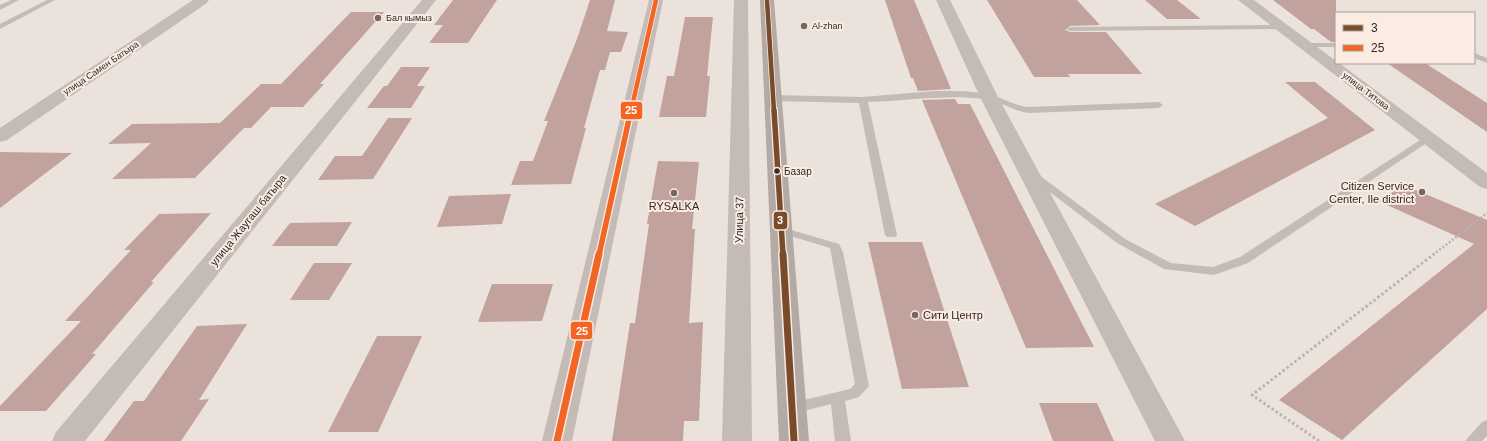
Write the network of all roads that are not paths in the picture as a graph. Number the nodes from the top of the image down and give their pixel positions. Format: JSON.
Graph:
{"nodes":[{"id":1,"x":16,"y":0,"type":"edge"},
{"id":2,"x":52,"y":0,"type":"edge"},
{"id":3,"x":202,"y":0,"type":"edge"},
{"id":4,"x":429,"y":0,"type":"edge"},
{"id":5,"x":656,"y":0,"type":"edge"},
{"id":6,"x":741,"y":0,"type":"edge"},
{"id":7,"x":767,"y":0,"type":"edge"},
{"id":8,"x":943,"y":0,"type":"edge"},
{"id":9,"x":1245,"y":0,"type":"edge"},
{"id":10,"x":0,"y":8,"type":"edge"},
{"id":11,"x":0,"y":27,"type":"edge"},
{"id":12,"x":1282,"y":28,"type":"junction"},
{"id":13,"x":1070,"y":29,"type":"dead end"},
{"id":14,"x":1305,"y":45,"type":"junction"},
{"id":15,"x":1335,"y":45,"type":"edge"},
{"id":16,"x":1475,"y":55,"type":"edge"},
{"id":17,"x":1487,"y":61,"type":"edge"},
{"id":18,"x":989,"y":97,"type":"junction"},
{"id":19,"x":773,"y":98,"type":"junction"},
{"id":20,"x":863,"y":100,"type":"junction"},
{"id":21,"x":1159,"y":105,"type":"dead end"},
{"id":22,"x":0,"y":136,"type":"edge"},
{"id":23,"x":1428,"y":138,"type":"junction"},
{"id":24,"x":1028,"y":172,"type":"junction"},
{"id":25,"x":1487,"y":183,"type":"edge"},
{"id":26,"x":781,"y":230,"type":"junction"},
{"id":27,"x":891,"y":235,"type":"dead end"},
{"id":28,"x":838,"y":397,"type":"junction"},
{"id":29,"x":792,"y":408,"type":"junction"},
{"id":30,"x":1487,"y":426,"type":"edge"},
{"id":31,"x":67,"y":441,"type":"edge"},
{"id":32,"x":558,"y":441,"type":"edge"},
{"id":33,"x":737,"y":441,"type":"edge"},
{"id":34,"x":794,"y":441,"type":"edge"},
{"id":35,"x":843,"y":441,"type":"edge"},
{"id":36,"x":1170,"y":441,"type":"edge"},
{"id":37,"x":1472,"y":441,"type":"edge"}],
"edges":[{"from":1,"to":10,"type":"lane"},
{"from":2,"to":11,"type":"lane"},
{"from":3,"to":22,"type":"street","name":"улица Самен Батыра"},
{"from":4,"to":31,"type":"street","name":"улица Жаугаш батыра"},
{"from":5,"to":32,"type":"street"},
{"from":6,"to":33,"type":"street","name":"Улица 37"},
{"from":7,"to":19,"type":"main road"},
{"from":8,"to":18,"type":"street"},
{"from":9,"to":12,"type":"street","name":"улица Титова"},
{"from":12,"to":13,"type":"lane"},
{"from":12,"to":14,"type":"street","name":"улица Титова"},
{"from":14,"to":15,"type":"lane"},
{"from":14,"to":23,"type":"street","name":"улица Титова"},
{"from":16,"to":17,"type":"lane"},
{"from":18,"to":20,"type":"lane"},
{"from":18,"to":21,"type":"lane"},
{"from":18,"to":24,"type":"street"},
{"from":19,"to":20,"type":"lane"},
{"from":19,"to":26,"type":"main road"},
{"from":20,"to":27,"type":"lane"},
{"from":23,"to":24,"type":"lane"},
{"from":23,"to":25,"type":"street","name":"улица Титова"},
{"from":24,"to":36,"type":"street"},
{"from":26,"to":28,"type":"lane"},
{"from":26,"to":29,"type":"main road"},
{"from":28,"to":29,"type":"lane"},
{"from":28,"to":35,"type":"lane"},
{"from":29,"to":34,"type":"main road"},
{"from":30,"to":37,"type":"lane"}]}
